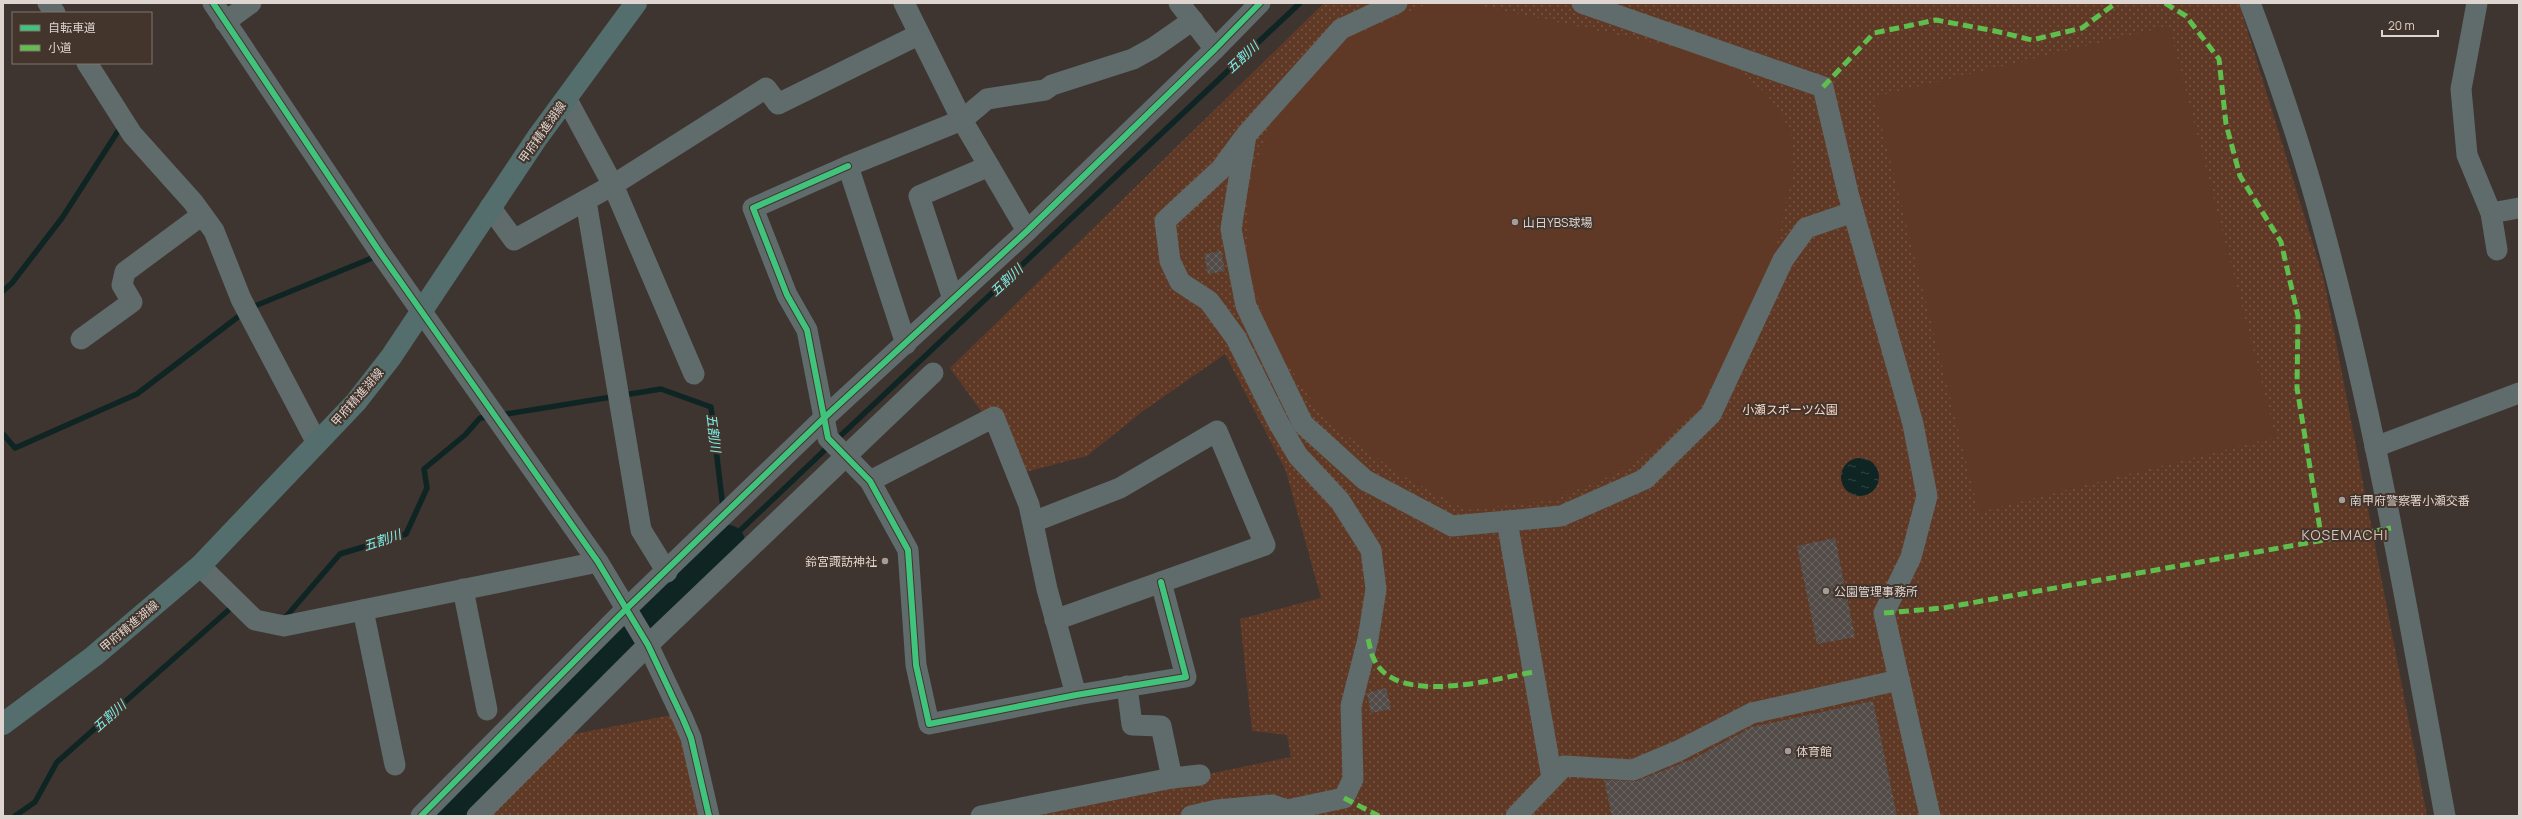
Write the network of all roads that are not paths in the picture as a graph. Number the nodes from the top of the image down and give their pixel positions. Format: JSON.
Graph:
{"nodes":[{"id":1,"x":48,"y":3,"type":"edge"},
{"id":2,"x":212,"y":3,"type":"edge"},
{"id":3,"x":251,"y":3,"type":"edge"},
{"id":4,"x":636,"y":3,"type":"edge"},
{"id":5,"x":904,"y":3,"type":"edge"},
{"id":6,"x":1260,"y":3,"type":"edge"},
{"id":7,"x":1397,"y":3,"type":"edge"},
{"id":8,"x":1582,"y":3,"type":"edge"},
{"id":9,"x":2250,"y":3,"type":"edge"},
{"id":10,"x":2478,"y":3,"type":"edge"},
{"id":11,"x":1184,"y":8,"type":"edge"},
{"id":12,"x":54,"y":12,"type":"edge"},
{"id":13,"x":225,"y":22,"type":"junction"},
{"id":14,"x":918,"y":34,"type":"junction"},
{"id":15,"x":1215,"y":49,"type":"junction"},
{"id":16,"x":88,"y":64,"type":"edge"},
{"id":17,"x":566,"y":98,"type":"junction"},
{"id":18,"x":962,"y":120,"type":"junction"},
{"id":19,"x":1246,"y":135,"type":"junction"},
{"id":20,"x":848,"y":166,"type":"junction"},
{"id":21,"x":989,"y":166,"type":"junction"},
{"id":22,"x":613,"y":185,"type":"junction"},
{"id":23,"x":586,"y":201,"type":"junction"},
{"id":24,"x":490,"y":207,"type":"junction"},
{"id":25,"x":2519,"y":208,"type":"edge"},
{"id":26,"x":1853,"y":212,"type":"junction"},
{"id":27,"x":2491,"y":213,"type":"junction"},
{"id":28,"x":202,"y":215,"type":"junction"},
{"id":29,"x":1027,"y":231,"type":"junction"},
{"id":30,"x":2497,"y":250,"type":"dead end"},
{"id":31,"x":953,"y":299,"type":"junction"},
{"id":32,"x":421,"y":311,"type":"junction"},
{"id":33,"x":81,"y":339,"type":"dead end"},
{"id":34,"x":906,"y":344,"type":"junction"},
{"id":35,"x":933,"y":373,"type":"dead end"},
{"id":36,"x":694,"y":374,"type":"dead end"},
{"id":37,"x":2519,"y":393,"type":"edge"},
{"id":38,"x":824,"y":418,"type":"junction"},
{"id":39,"x":317,"y":443,"type":"junction"},
{"id":40,"x":2375,"y":447,"type":"junction"},
{"id":41,"x":838,"y":449,"type":"junction"},
{"id":42,"x":870,"y":480,"type":"junction"},
{"id":43,"x":1507,"y":521,"type":"junction"},
{"id":44,"x":1033,"y":522,"type":"junction"},
{"id":45,"x":598,"y":562,"type":"junction"},
{"id":46,"x":200,"y":566,"type":"junction"},
{"id":47,"x":667,"y":572,"type":"junction"},
{"id":48,"x":1161,"y":582,"type":"junction"},
{"id":49,"x":463,"y":590,"type":"junction"},
{"id":50,"x":363,"y":610,"type":"junction"},
{"id":51,"x":629,"y":614,"type":"junction"},
{"id":52,"x":1055,"y":620,"type":"junction"},
{"id":53,"x":646,"y":642,"type":"junction"},
{"id":54,"x":1899,"y":680,"type":"junction"},
{"id":55,"x":1127,"y":686,"type":"junction"},
{"id":56,"x":1076,"y":695,"type":"junction"},
{"id":57,"x":487,"y":710,"type":"dead end"},
{"id":58,"x":3,"y":724,"type":"edge"},
{"id":59,"x":395,"y":765,"type":"dead end"},
{"id":60,"x":1200,"y":775,"type":"dead end"},
{"id":61,"x":1172,"y":778,"type":"junction"},
{"id":62,"x":1552,"y":778,"type":"junction"},
{"id":63,"x":1294,"y":813,"type":"edge"},
{"id":64,"x":421,"y":816,"type":"edge"},
{"id":65,"x":477,"y":816,"type":"edge"},
{"id":66,"x":709,"y":816,"type":"edge"},
{"id":67,"x":981,"y":816,"type":"edge"},
{"id":68,"x":1191,"y":816,"type":"edge"},
{"id":69,"x":1516,"y":816,"type":"edge"},
{"id":70,"x":1930,"y":816,"type":"edge"},
{"id":71,"x":2445,"y":816,"type":"edge"}],
"edges":[{"from":1,"to":12,"type":"street"},
{"from":2,"to":13,"type":"street"},
{"from":3,"to":13,"type":"street"},
{"from":4,"to":17,"type":"main road","name":"甲府精進湖線"},
{"from":5,"to":14,"type":"street"},
{"from":6,"to":15,"type":"street"},
{"from":7,"to":19,"type":"street"},
{"from":8,"to":26,"type":"street"},
{"from":9,"to":40,"type":"street"},
{"from":10,"to":27,"type":"street"},
{"from":11,"to":15,"type":"street"},
{"from":11,"to":18,"type":"street"},
{"from":13,"to":32,"type":"street"},
{"from":14,"to":18,"type":"street"},
{"from":14,"to":22,"type":"street"},
{"from":15,"to":29,"type":"street"},
{"from":16,"to":28,"type":"street"},
{"from":17,"to":22,"type":"street"},
{"from":17,"to":24,"type":"main road","name":"甲府精進湖線"},
{"from":18,"to":20,"type":"street"},
{"from":18,"to":21,"type":"street"},
{"from":19,"to":43,"type":"street"},
{"from":19,"to":63,"type":"street"},
{"from":20,"to":34,"type":"street"},
{"from":20,"to":38,"type":"street"},
{"from":21,"to":29,"type":"street"},
{"from":21,"to":31,"type":"street"},
{"from":22,"to":23,"type":"street"},
{"from":22,"to":36,"type":"street"},
{"from":23,"to":24,"type":"street"},
{"from":23,"to":47,"type":"street"},
{"from":24,"to":32,"type":"main road","name":"甲府精進湖線"},
{"from":25,"to":27,"type":"street"},
{"from":26,"to":43,"type":"street"},
{"from":26,"to":54,"type":"street"},
{"from":27,"to":30,"type":"street"},
{"from":28,"to":33,"type":"street"},
{"from":28,"to":39,"type":"street"},
{"from":29,"to":31,"type":"street"},
{"from":31,"to":34,"type":"street"},
{"from":32,"to":39,"type":"main road","name":"甲府精進湖線"},
{"from":32,"to":45,"type":"street"},
{"from":34,"to":38,"type":"street"},
{"from":35,"to":41,"type":"street"},
{"from":37,"to":40,"type":"street"},
{"from":38,"to":41,"type":"street"},
{"from":38,"to":47,"type":"street"},
{"from":39,"to":46,"type":"main road","name":"甲府精進湖線"},
{"from":40,"to":71,"type":"street"},
{"from":41,"to":42,"type":"street"},
{"from":41,"to":53,"type":"street"},
{"from":42,"to":44,"type":"street"},
{"from":42,"to":56,"type":"street"},
{"from":43,"to":62,"type":"street"},
{"from":44,"to":48,"type":"street"},
{"from":44,"to":52,"type":"street"},
{"from":45,"to":49,"type":"street"},
{"from":45,"to":51,"type":"street"},
{"from":46,"to":50,"type":"street"},
{"from":46,"to":58,"type":"main road","name":"甲府精進湖線"},
{"from":47,"to":51,"type":"street"},
{"from":48,"to":52,"type":"street"},
{"from":48,"to":55,"type":"street"},
{"from":49,"to":50,"type":"street"},
{"from":49,"to":57,"type":"street"},
{"from":50,"to":59,"type":"street"},
{"from":51,"to":53,"type":"street"},
{"from":51,"to":64,"type":"street"},
{"from":52,"to":56,"type":"street"},
{"from":53,"to":65,"type":"street"},
{"from":53,"to":66,"type":"street"},
{"from":54,"to":62,"type":"street"},
{"from":54,"to":70,"type":"street"},
{"from":55,"to":56,"type":"street"},
{"from":55,"to":61,"type":"street"},
{"from":60,"to":61,"type":"street"},
{"from":61,"to":67,"type":"street"},
{"from":62,"to":69,"type":"street"},
{"from":63,"to":68,"type":"street"}]}
